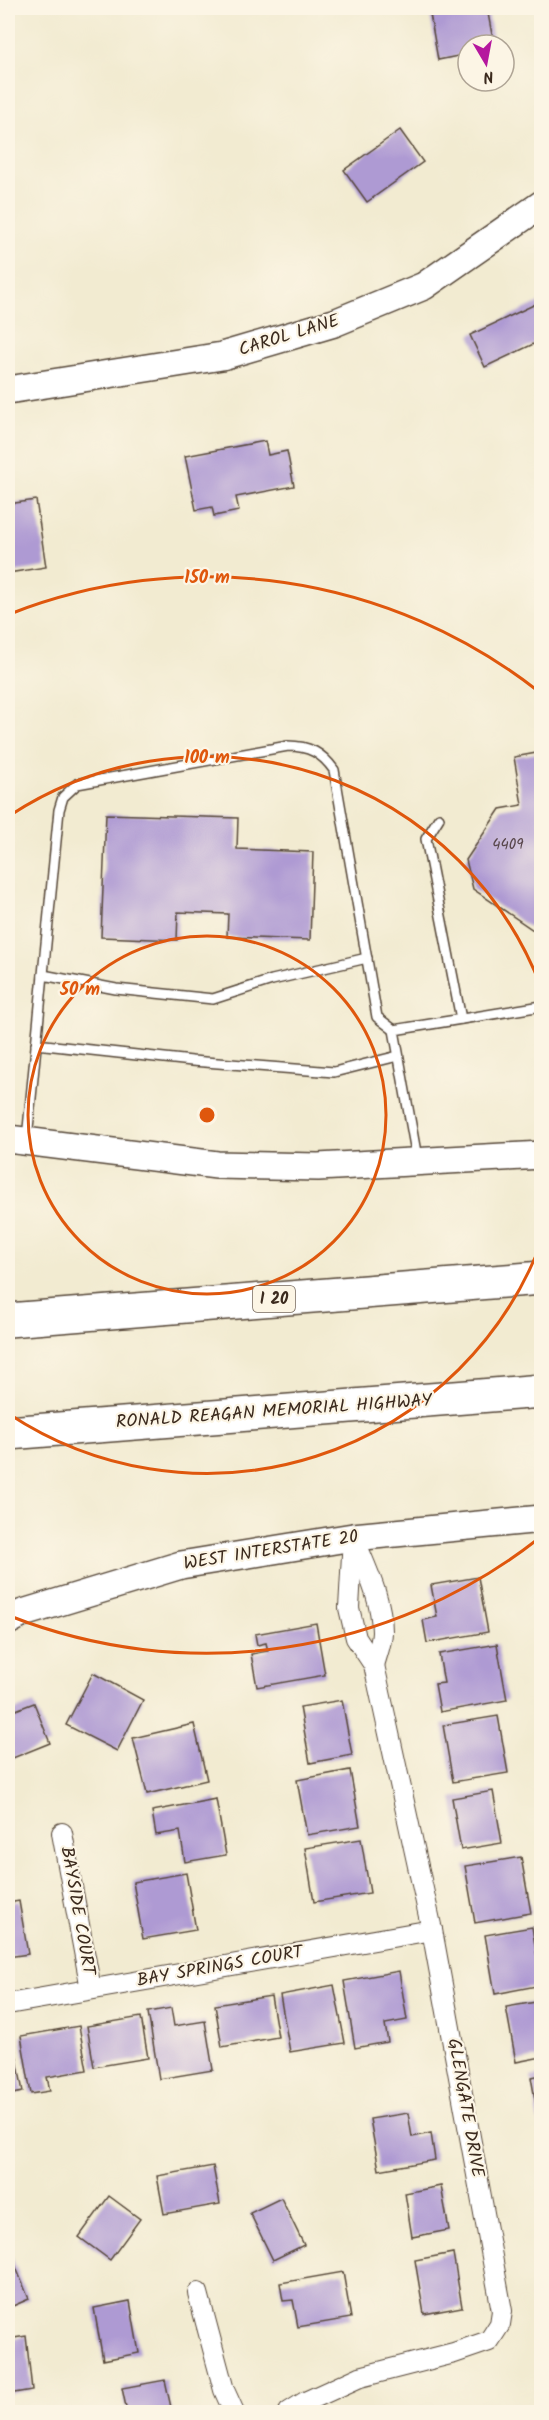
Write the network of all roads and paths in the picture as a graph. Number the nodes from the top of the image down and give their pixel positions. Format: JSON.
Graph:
{"nodes":[{"id":1,"x":542,"y":204,"type":"edge"},
{"id":2,"x":8,"y":390,"type":"edge"},
{"id":3,"x":439,"y":818,"type":"dead end"},
{"id":4,"x":366,"y":958,"type":"junction"},
{"id":5,"x":43,"y":975,"type":"junction"},
{"id":6,"x":542,"y":1006,"type":"edge"},
{"id":7,"x":461,"y":1019,"type":"junction"},
{"id":8,"x":394,"y":1030,"type":"junction"},
{"id":9,"x":36,"y":1044,"type":"junction"},
{"id":10,"x":399,"y":1056,"type":"junction"},
{"id":11,"x":17,"y":1140,"type":"edge"},
{"id":12,"x":542,"y":1155,"type":"edge"},
{"id":13,"x":418,"y":1161,"type":"junction"},
{"id":14,"x":542,"y":1278,"type":"edge"},
{"id":15,"x":8,"y":1320,"type":"edge"},
{"id":16,"x":542,"y":1391,"type":"edge"},
{"id":17,"x":8,"y":1433,"type":"edge"},
{"id":18,"x":542,"y":1519,"type":"edge"},
{"id":19,"x":353,"y":1537,"type":"junction"},
{"id":20,"x":378,"y":1604,"type":"junction"},
{"id":21,"x":350,"y":1608,"type":"junction"},
{"id":22,"x":8,"y":1621,"type":"edge"},
{"id":23,"x":374,"y":1665,"type":"junction"},
{"id":24,"x":62,"y":1833,"type":"dead end"},
{"id":25,"x":432,"y":1930,"type":"junction"},
{"id":26,"x":91,"y":1989,"type":"junction"},
{"id":27,"x":8,"y":2004,"type":"edge"},
{"id":28,"x":198,"y":2293,"type":"dead end"},
{"id":29,"x":234,"y":2412,"type":"edge"},
{"id":30,"x":289,"y":2412,"type":"edge"}],
"edges":[{"from":1,"to":2,"type":"main road","name":"CAROL LANE"},
{"from":3,"to":7,"type":"lane"},
{"from":4,"to":5,"type":"lane"},
{"from":4,"to":5,"type":"lane"},
{"from":4,"to":8,"type":"lane"},
{"from":5,"to":9,"type":"lane"},
{"from":6,"to":7,"type":"lane"},
{"from":7,"to":8,"type":"lane"},
{"from":8,"to":10,"type":"lane"},
{"from":9,"to":10,"type":"lane"},
{"from":9,"to":11,"type":"lane"},
{"from":10,"to":13,"type":"lane"},
{"from":11,"to":13,"type":"main road"},
{"from":12,"to":13,"type":"main road"},
{"from":14,"to":15,"type":"highway","number":"I 20"},
{"from":16,"to":17,"type":"highway","name":"RONALD REAGAN MEMORIAL HIGHWAY"},
{"from":18,"to":19,"type":"main road","name":"WEST INTERSTATE 20"},
{"from":19,"to":20,"type":"street","name":"GLENGATE DRIVE"},
{"from":19,"to":21,"type":"street","name":"GLENGATE DRIVE"},
{"from":19,"to":22,"type":"main road","name":"WEST INTERSTATE 20"},
{"from":20,"to":21,"type":"street"},
{"from":20,"to":23,"type":"street","name":"GLENGATE DRIVE"},
{"from":21,"to":23,"type":"street","name":"GLENGATE DRIVE"},
{"from":23,"to":25,"type":"street","name":"GLENGATE DRIVE"},
{"from":24,"to":26,"type":"street","name":"BAYSIDE COURT"},
{"from":25,"to":26,"type":"street","name":"BAY SPRINGS COURT"},
{"from":25,"to":30,"type":"street","name":"GLENGATE DRIVE"},
{"from":26,"to":27,"type":"street","name":"BAY SPRINGS COURT"},
{"from":28,"to":29,"type":"street"}]}
